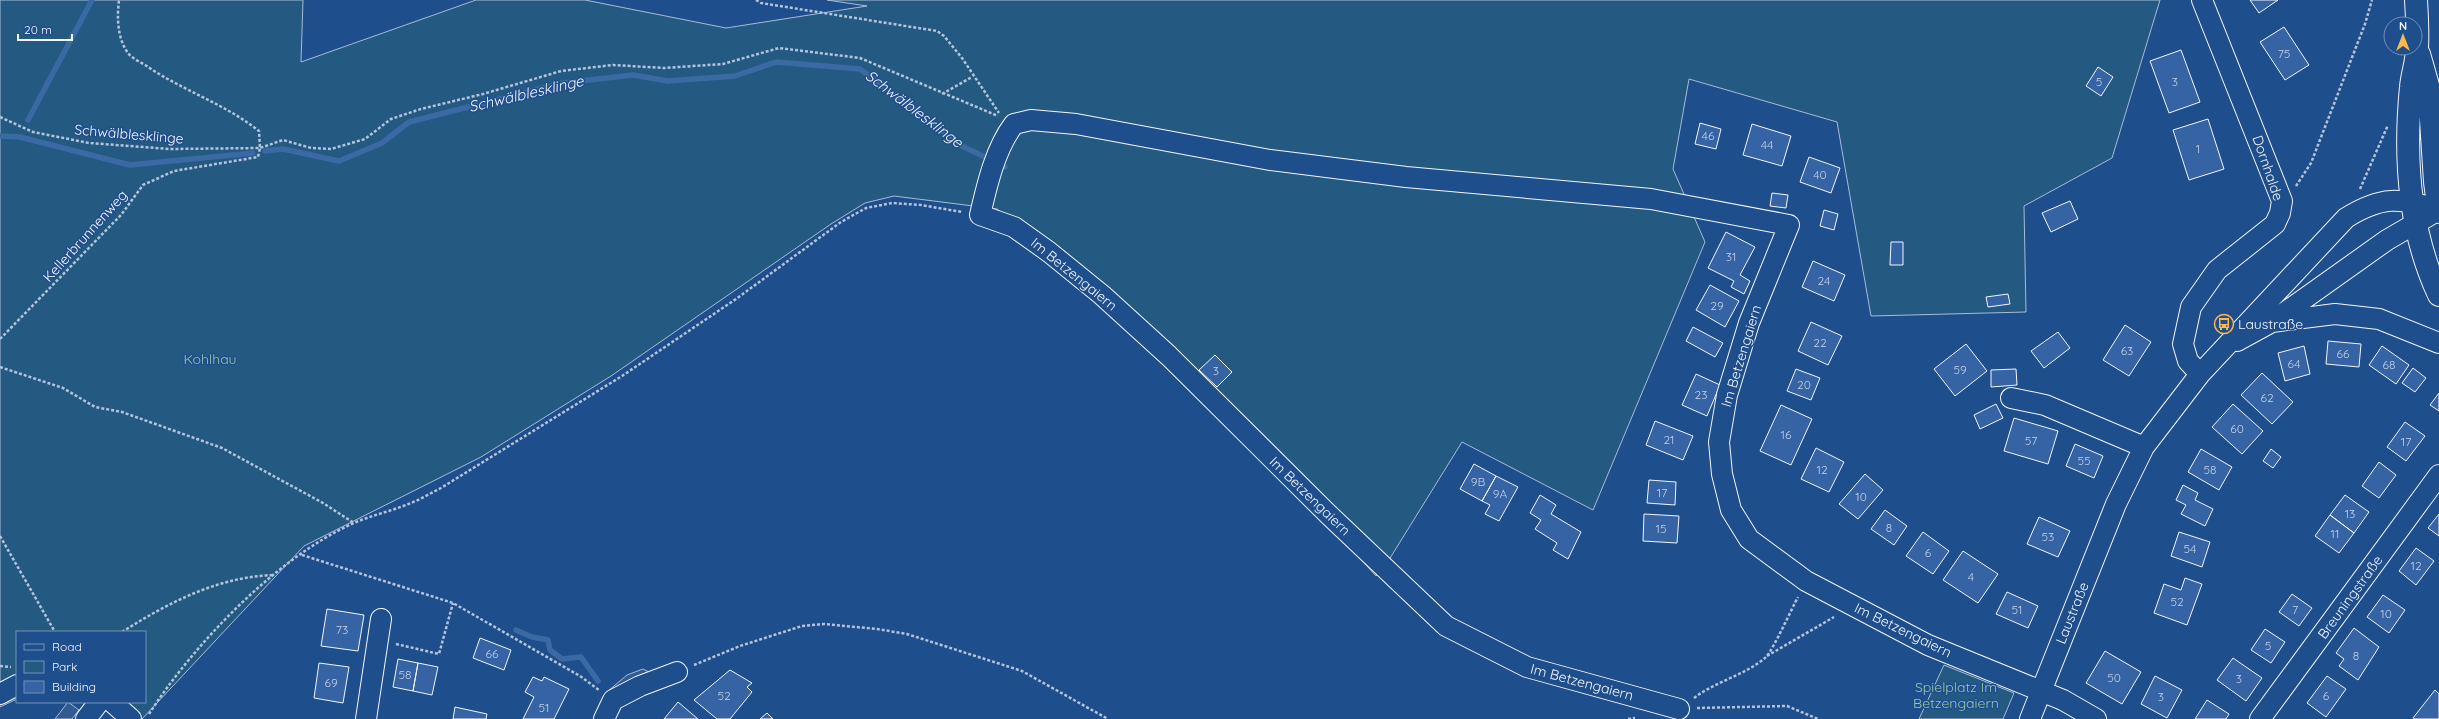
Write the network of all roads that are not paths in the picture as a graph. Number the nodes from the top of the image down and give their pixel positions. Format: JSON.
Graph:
{"nodes":[{"id":1,"x":2202,"y":0,"type":"edge"},
{"id":2,"x":2416,"y":0,"type":"edge"},
{"id":3,"x":2416,"y":16,"type":"edge"},
{"id":4,"x":2416,"y":56,"type":"edge"},
{"id":5,"x":2419,"y":56,"type":"edge"},
{"id":6,"x":2411,"y":201,"type":"junction"},
{"id":7,"x":2439,"y":211,"type":"edge"},
{"id":8,"x":2416,"y":224,"type":"junction"},
{"id":9,"x":2439,"y":295,"type":"edge"},
{"id":10,"x":2270,"y":323,"type":"junction"},
{"id":11,"x":2439,"y":343,"type":"edge"},
{"id":12,"x":2222,"y":350,"type":"junction"},
{"id":13,"x":2200,"y":374,"type":"junction"},
{"id":14,"x":2011,"y":398,"type":"dead end"},
{"id":15,"x":2144,"y":447,"type":"junction"},
{"id":16,"x":2439,"y":475,"type":"edge"},
{"id":17,"x":381,"y":619,"type":"dead end"},
{"id":18,"x":677,"y":672,"type":"road end"},
{"id":19,"x":16,"y":686,"type":"edge"},
{"id":20,"x":2042,"y":691,"type":"junction"},
{"id":21,"x":0,"y":694,"type":"edge"},
{"id":22,"x":98,"y":703,"type":"edge"},
{"id":23,"x":113,"y":703,"type":"edge"},
{"id":24,"x":1679,"y":709,"type":"road end"},
{"id":25,"x":86,"y":719,"type":"edge"},
{"id":26,"x":131,"y":719,"type":"edge"},
{"id":27,"x":366,"y":719,"type":"edge"},
{"id":28,"x":604,"y":719,"type":"edge"},
{"id":29,"x":2030,"y":719,"type":"edge"},
{"id":30,"x":2096,"y":719,"type":"edge"},
{"id":31,"x":2260,"y":719,"type":"edge"}],
"edges":[{"from":1,"to":13,"type":"street","name":"Dornhalde"},
{"from":2,"to":3,"type":"main road"},
{"from":4,"to":6,"type":"main road"},
{"from":5,"to":7,"type":"main road"},
{"from":6,"to":7,"type":"street","name":"Laustraße"},
{"from":6,"to":8,"type":"main road"},
{"from":6,"to":12,"type":"street","name":"Laustraße"},
{"from":7,"to":8,"type":"street","name":"Laustraße"},
{"from":8,"to":9,"type":"main road"},
{"from":8,"to":10,"type":"street","name":"Laustraße"},
{"from":10,"to":11,"type":"street","name":"Laustraße"},
{"from":10,"to":12,"type":"street","name":"Laustraße"},
{"from":12,"to":13,"type":"street","name":"Laustraße"},
{"from":13,"to":15,"type":"street","name":"Laustraße"},
{"from":14,"to":15,"type":"street"},
{"from":15,"to":20,"type":"street","name":"Laustraße"},
{"from":16,"to":31,"type":"street","name":"Breuningstraße"},
{"from":17,"to":27,"type":"street"},
{"from":18,"to":28,"type":"street"},
{"from":19,"to":21,"type":"street"},
{"from":20,"to":24,"type":"street","name":"Im Betzengaiern"},
{"from":20,"to":29,"type":"street","name":"Laustraße"},
{"from":20,"to":30,"type":"street","name":"Im Betzengaiern"},
{"from":22,"to":25,"type":"street"},
{"from":23,"to":26,"type":"street"}]}
